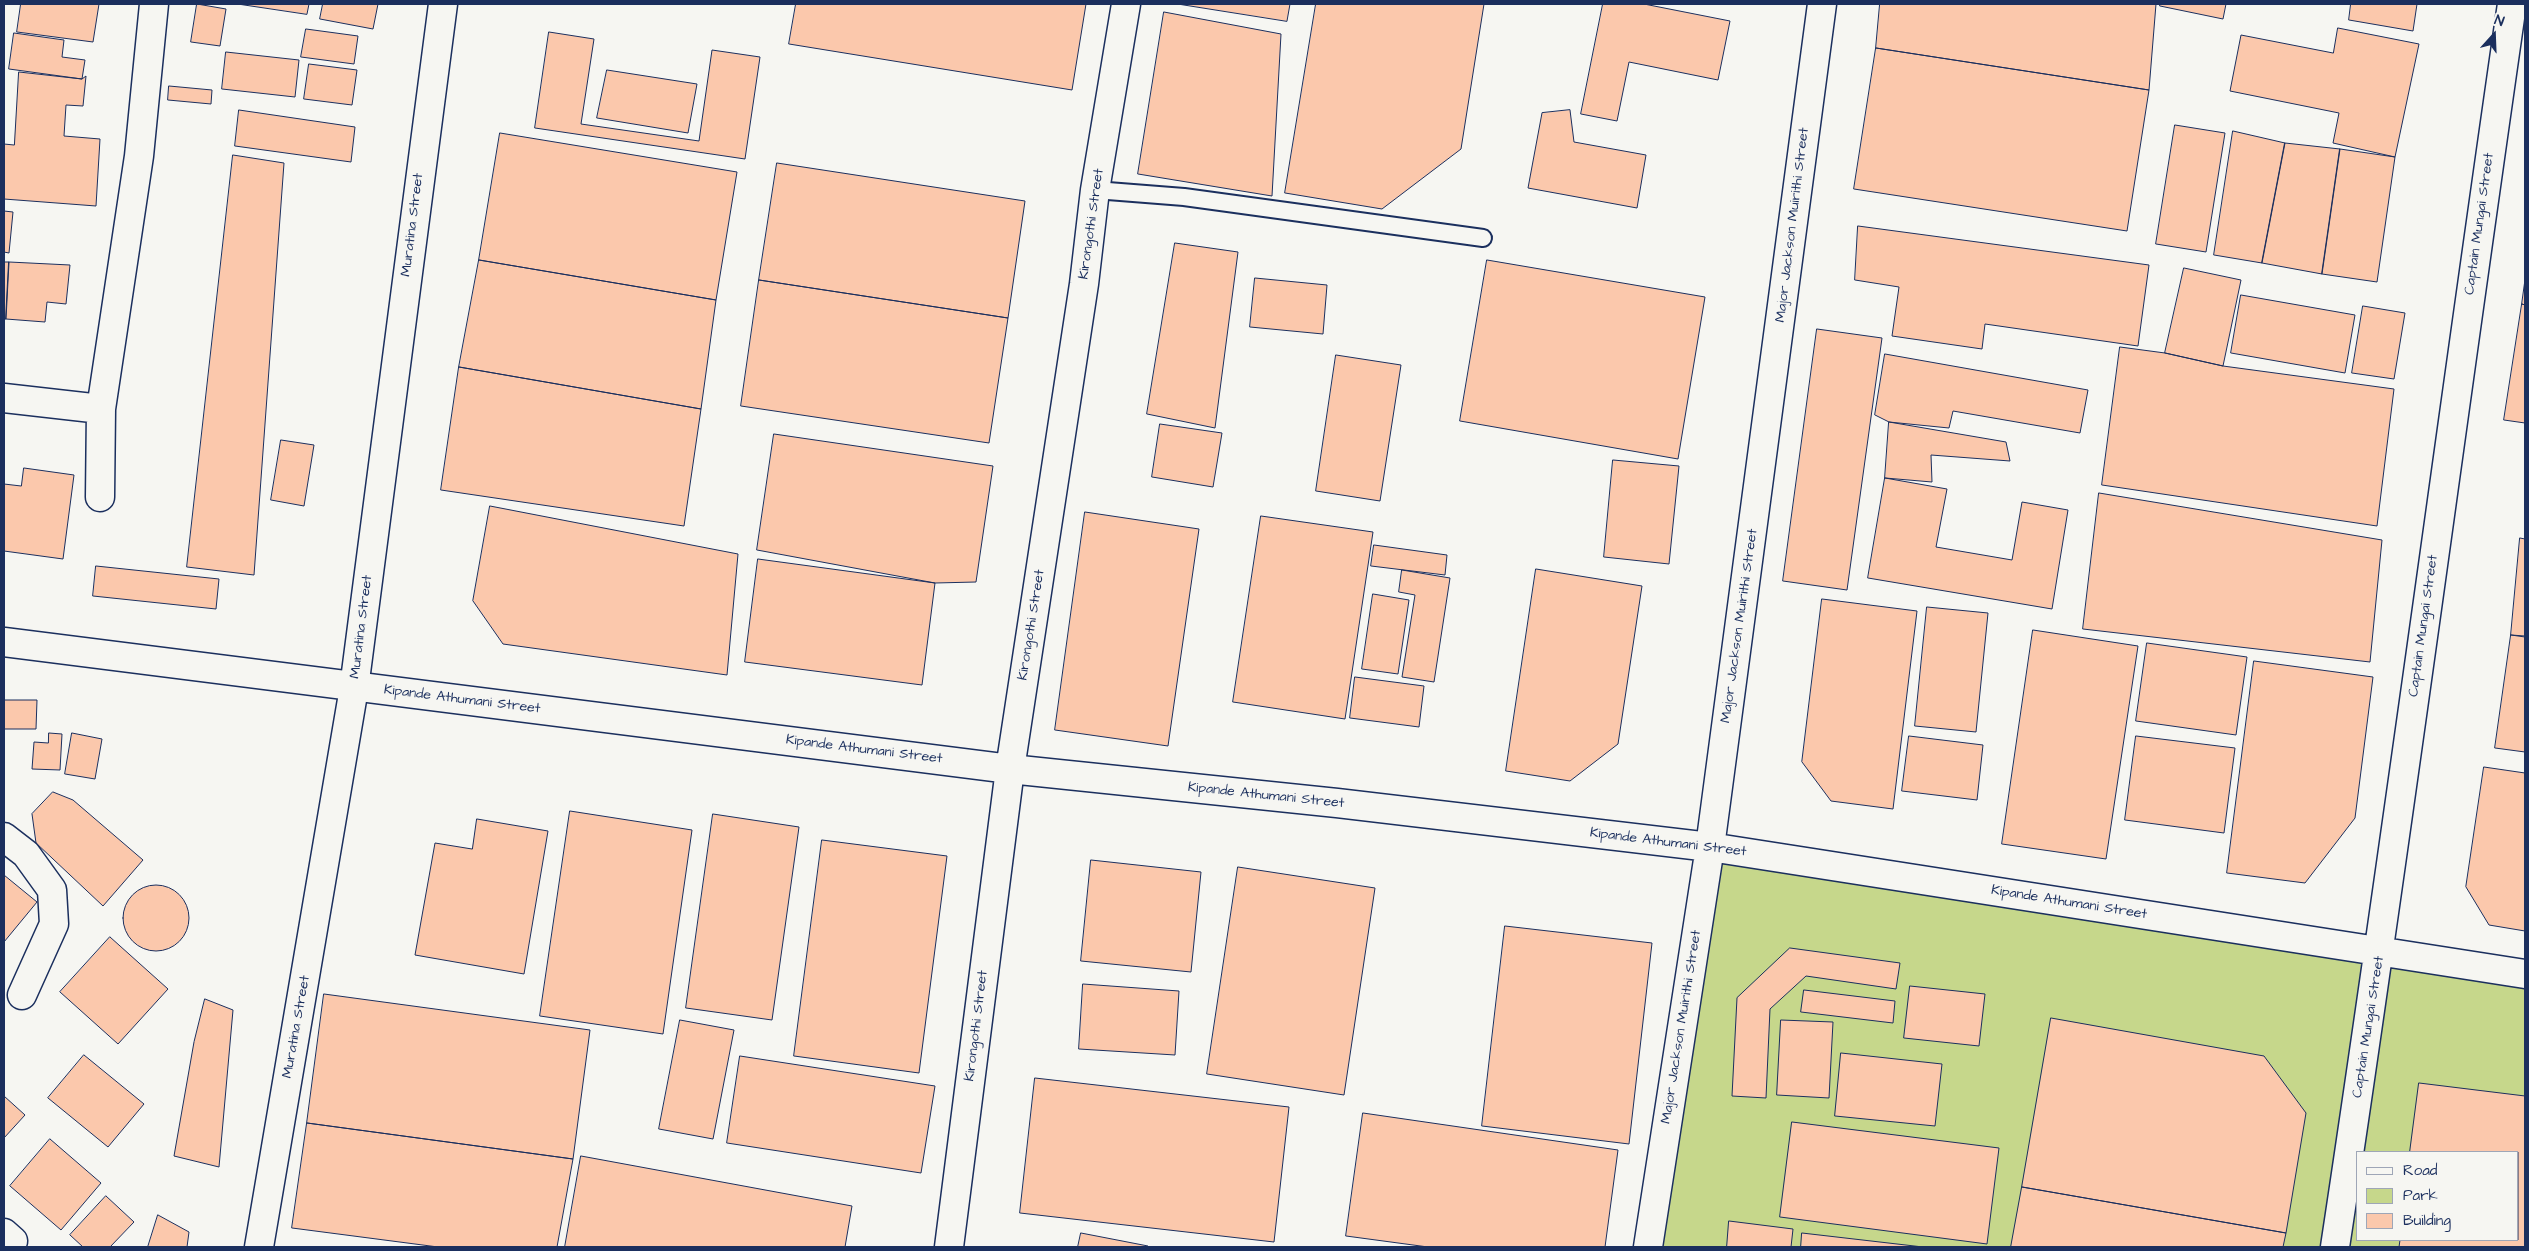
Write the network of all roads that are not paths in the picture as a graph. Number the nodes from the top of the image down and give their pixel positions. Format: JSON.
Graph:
{"nodes":[{"id":1,"x":154,"y":4,"type":"edge"},
{"id":2,"x":443,"y":4,"type":"edge"},
{"id":3,"x":1126,"y":4,"type":"edge"},
{"id":4,"x":1822,"y":4,"type":"edge"},
{"id":5,"x":2512,"y":4,"type":"edge"},
{"id":6,"x":1095,"y":190,"type":"junction"},
{"id":7,"x":1484,"y":238,"type":"dead end"},
{"id":8,"x":4,"y":398,"type":"edge"},
{"id":9,"x":101,"y":409,"type":"junction"},
{"id":10,"x":100,"y":497,"type":"dead end"},
{"id":11,"x":4,"y":642,"type":"edge"},
{"id":12,"x":354,"y":688,"type":"junction"},
{"id":13,"x":1010,"y":769,"type":"junction"},
{"id":14,"x":4,"y":837,"type":"edge"},
{"id":15,"x":1710,"y":847,"type":"junction"},
{"id":16,"x":2380,"y":952,"type":"junction"},
{"id":17,"x":2525,"y":974,"type":"edge"},
{"id":18,"x":22,"y":995,"type":"dead end"},
{"id":19,"x":259,"y":1247,"type":"edge"},
{"id":20,"x":949,"y":1247,"type":"edge"},
{"id":21,"x":1648,"y":1247,"type":"edge"},
{"id":22,"x":2335,"y":1247,"type":"edge"}],
"edges":[{"from":1,"to":9,"type":"street"},
{"from":2,"to":12,"type":"street","name":"Muratina Street"},
{"from":3,"to":6,"type":"street","name":"Kirongothi Street"},
{"from":4,"to":15,"type":"street","name":"Major Jackson Muirithi Street"},
{"from":5,"to":16,"type":"street","name":"Captain Mungai Street"},
{"from":6,"to":7,"type":"lane"},
{"from":6,"to":13,"type":"street","name":"Kirongothi Street"},
{"from":8,"to":9,"type":"street"},
{"from":9,"to":10,"type":"street"},
{"from":11,"to":12,"type":"street","name":"Kipande Athumani Street"},
{"from":12,"to":13,"type":"street","name":"Kipande Athumani Street"},
{"from":12,"to":19,"type":"street","name":"Muratina Street"},
{"from":13,"to":15,"type":"street","name":"Kipande Athumani Street"},
{"from":13,"to":20,"type":"street","name":"Kirongothi Street"},
{"from":14,"to":18,"type":"street"},
{"from":15,"to":16,"type":"street","name":"Kipande Athumani Street"},
{"from":15,"to":21,"type":"street","name":"Major Jackson Muirithi Street"},
{"from":16,"to":17,"type":"street","name":"Kipande Athumani Street"},
{"from":16,"to":22,"type":"street","name":"Captain Mungai Street"}]}
